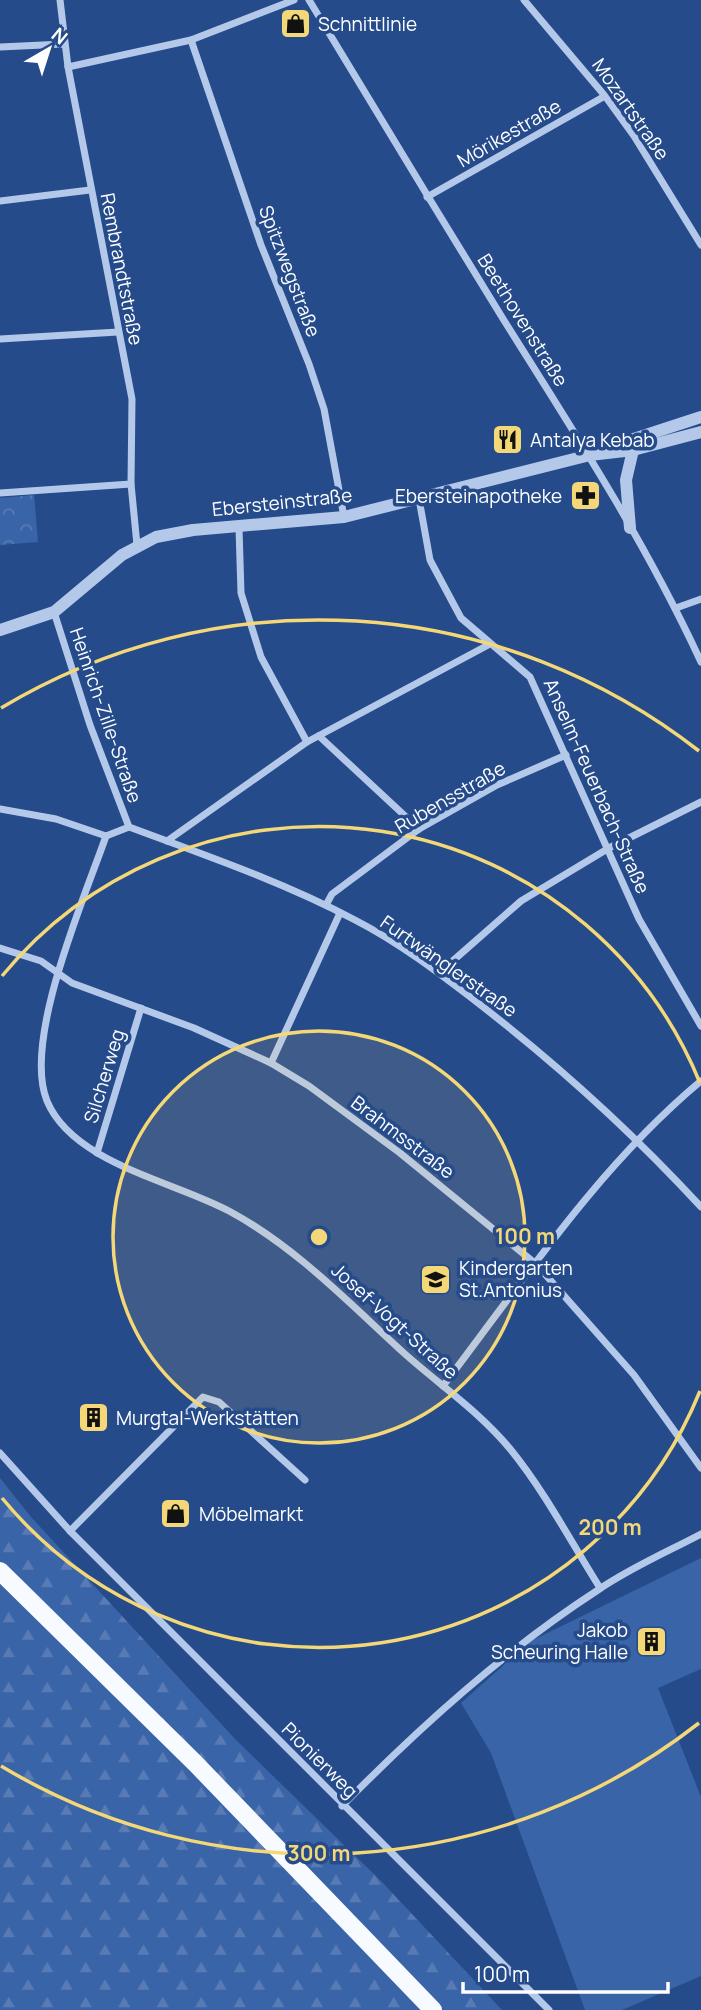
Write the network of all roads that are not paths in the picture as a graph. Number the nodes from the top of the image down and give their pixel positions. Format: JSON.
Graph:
{"nodes":[{"id":1,"x":60,"y":0,"type":"edge"},
{"id":2,"x":294,"y":0,"type":"edge"},
{"id":3,"x":309,"y":0,"type":"edge"},
{"id":4,"x":524,"y":0,"type":"edge"},
{"id":5,"x":191,"y":40,"type":"junction"},
{"id":6,"x":64,"y":44,"type":"junction"},
{"id":7,"x":0,"y":47,"type":"edge"},
{"id":8,"x":68,"y":67,"type":"junction"},
{"id":9,"x":605,"y":96,"type":"junction"},
{"id":10,"x":90,"y":190,"type":"junction"},
{"id":11,"x":428,"y":197,"type":"junction"},
{"id":12,"x":0,"y":201,"type":"edge"},
{"id":13,"x":701,"y":226,"type":"edge"},
{"id":14,"x":692,"y":231,"type":"junction"},
{"id":15,"x":701,"y":245,"type":"edge"},
{"id":16,"x":118,"y":332,"type":"junction"},
{"id":17,"x":0,"y":339,"type":"edge"},
{"id":18,"x":701,"y":417,"type":"edge"},
{"id":19,"x":701,"y":432,"type":"edge"},
{"id":20,"x":633,"y":450,"type":"junction"},
{"id":21,"x":590,"y":455,"type":"junction"},
{"id":22,"x":131,"y":484,"type":"junction"},
{"id":23,"x":0,"y":494,"type":"edge"},
{"id":24,"x":419,"y":499,"type":"junction"},
{"id":25,"x":344,"y":517,"type":"junction"},
{"id":26,"x":239,"y":527,"type":"junction"},
{"id":27,"x":630,"y":528,"type":"junction"},
{"id":28,"x":137,"y":545,"type":"junction"},
{"id":29,"x":701,"y":599,"type":"edge"},
{"id":30,"x":676,"y":608,"type":"junction"},
{"id":31,"x":54,"y":611,"type":"junction"},
{"id":32,"x":0,"y":630,"type":"edge"},
{"id":33,"x":490,"y":644,"type":"junction"},
{"id":34,"x":701,"y":662,"type":"edge"},
{"id":35,"x":319,"y":736,"type":"junction"},
{"id":36,"x":307,"y":742,"type":"junction"},
{"id":37,"x":566,"y":755,"type":"junction"},
{"id":38,"x":701,"y":802,"type":"edge"},
{"id":39,"x":0,"y":809,"type":"edge"},
{"id":40,"x":129,"y":827,"type":"junction"},
{"id":41,"x":419,"y":829,"type":"junction"},
{"id":42,"x":106,"y":836,"type":"junction"},
{"id":43,"x":167,"y":841,"type":"junction"},
{"id":44,"x":608,"y":848,"type":"junction"},
{"id":45,"x":326,"y":905,"type":"junction"},
{"id":46,"x":340,"y":913,"type":"junction"},
{"id":47,"x":0,"y":948,"type":"edge"},
{"id":48,"x":58,"y":973,"type":"junction"},
{"id":49,"x":439,"y":973,"type":"junction"},
{"id":50,"x":141,"y":1008,"type":"junction"},
{"id":51,"x":701,"y":1026,"type":"edge"},
{"id":52,"x":271,"y":1063,"type":"junction"},
{"id":53,"x":701,"y":1081,"type":"edge"},
{"id":54,"x":637,"y":1139,"type":"junction"},
{"id":55,"x":97,"y":1153,"type":"junction"},
{"id":56,"x":701,"y":1207,"type":"edge"},
{"id":57,"x":536,"y":1264,"type":"junction"},
{"id":58,"x":443,"y":1386,"type":"junction"},
{"id":59,"x":0,"y":1453,"type":"edge"},
{"id":60,"x":701,"y":1468,"type":"edge"},
{"id":61,"x":305,"y":1480,"type":"dead end"},
{"id":62,"x":70,"y":1531,"type":"junction"},
{"id":63,"x":701,"y":1534,"type":"edge"},
{"id":64,"x":0,"y":1571,"type":"edge"},
{"id":65,"x":600,"y":1588,"type":"junction"},
{"id":66,"x":342,"y":1806,"type":"junction"},
{"id":67,"x":431,"y":2010,"type":"edge"},
{"id":68,"x":549,"y":2010,"type":"edge"}],
"edges":[{"from":1,"to":6,"type":"street","name":"Rembrandtstraße"},
{"from":2,"to":5,"type":"street"},
{"from":3,"to":11,"type":"street","name":"Beethovenstraße"},
{"from":4,"to":9,"type":"street","name":"Mozartstraße"},
{"from":5,"to":8,"type":"street"},
{"from":5,"to":25,"type":"street","name":"Spitzwegstraße"},
{"from":6,"to":7,"type":"street"},
{"from":6,"to":8,"type":"street","name":"Rembrandtstraße"},
{"from":8,"to":10,"type":"street","name":"Rembrandtstraße"},
{"from":9,"to":11,"type":"street","name":"Mörikestraße"},
{"from":9,"to":14,"type":"street","name":"Mozartstraße"},
{"from":10,"to":12,"type":"street"},
{"from":10,"to":16,"type":"street","name":"Rembrandtstraße"},
{"from":11,"to":21,"type":"street","name":"Beethovenstraße"},
{"from":13,"to":14,"type":"street"},
{"from":14,"to":15,"type":"street","name":"Mozartstraße"},
{"from":16,"to":17,"type":"street"},
{"from":16,"to":22,"type":"street","name":"Rembrandtstraße"},
{"from":18,"to":21,"type":"street","name":"Ebersteinstraße"},
{"from":19,"to":20,"type":"street","name":"Ebersteinstraße"},
{"from":20,"to":21,"type":"street","name":"Ebersteinstraße"},
{"from":20,"to":27,"type":"street"},
{"from":21,"to":24,"type":"street","name":"Ebersteinstraße"},
{"from":21,"to":27,"type":"street","name":"Beethovenstraße"},
{"from":22,"to":23,"type":"street"},
{"from":22,"to":28,"type":"street","name":"Rembrandtstraße"},
{"from":24,"to":25,"type":"street","name":"Ebersteinstraße"},
{"from":24,"to":33,"type":"street","name":"Anselm-Feuerbach-Straße"},
{"from":25,"to":26,"type":"street","name":"Ebersteinstraße"},
{"from":26,"to":28,"type":"street","name":"Ebersteinstraße"},
{"from":26,"to":36,"type":"street"},
{"from":27,"to":30,"type":"street","name":"Beethovenstraße"},
{"from":28,"to":31,"type":"street","name":"Ebersteinstraße"},
{"from":29,"to":30,"type":"street"},
{"from":30,"to":34,"type":"street","name":"Beethovenstraße"},
{"from":31,"to":32,"type":"street","name":"Ebersteinstraße"},
{"from":31,"to":40,"type":"street","name":"Heinrich-Zille-Straße"},
{"from":33,"to":35,"type":"street"},
{"from":33,"to":37,"type":"street","name":"Anselm-Feuerbach-Straße"},
{"from":35,"to":36,"type":"street"},
{"from":35,"to":41,"type":"street"},
{"from":36,"to":43,"type":"street"},
{"from":37,"to":41,"type":"street","name":"Rubensstraße"},
{"from":37,"to":44,"type":"street","name":"Anselm-Feuerbach-Straße"},
{"from":38,"to":44,"type":"street"},
{"from":39,"to":42,"type":"street"},
{"from":40,"to":42,"type":"street","name":"Heinrich-Zille-Straße"},
{"from":40,"to":43,"type":"street","name":"Furtwänglerstraße"},
{"from":41,"to":45,"type":"street","name":"Rubensstraße"},
{"from":42,"to":48,"type":"street"},
{"from":43,"to":45,"type":"street","name":"Furtwänglerstraße"},
{"from":44,"to":49,"type":"street"},
{"from":44,"to":51,"type":"street","name":"Anselm-Feuerbach-Straße"},
{"from":45,"to":46,"type":"street","name":"Furtwänglerstraße"},
{"from":46,"to":49,"type":"street","name":"Furtwänglerstraße"},
{"from":46,"to":52,"type":"street"},
{"from":47,"to":48,"type":"street","name":"Brahmsstraße"},
{"from":48,"to":50,"type":"street","name":"Brahmsstraße"},
{"from":48,"to":55,"type":"street","name":"Josef-Vogt-Straße"},
{"from":49,"to":54,"type":"street","name":"Furtwänglerstraße"},
{"from":50,"to":52,"type":"street","name":"Brahmsstraße"},
{"from":50,"to":55,"type":"street","name":"Silcherweg"},
{"from":52,"to":57,"type":"street","name":"Brahmsstraße"},
{"from":53,"to":54,"type":"street"},
{"from":54,"to":56,"type":"street","name":"Furtwänglerstraße"},
{"from":54,"to":57,"type":"street"},
{"from":55,"to":58,"type":"street","name":"Josef-Vogt-Straße"},
{"from":57,"to":58,"type":"street"},
{"from":57,"to":60,"type":"street","name":"Brahmsstraße"},
{"from":58,"to":65,"type":"street","name":"Josef-Vogt-Straße"},
{"from":59,"to":62,"type":"street","name":"Pionierweg"},
{"from":61,"to":62,"type":"street"},
{"from":62,"to":66,"type":"street","name":"Pionierweg"},
{"from":63,"to":65,"type":"street"},
{"from":64,"to":67,"type":"main road"},
{"from":65,"to":66,"type":"street"},
{"from":66,"to":68,"type":"street","name":"Pionierweg"}]}
